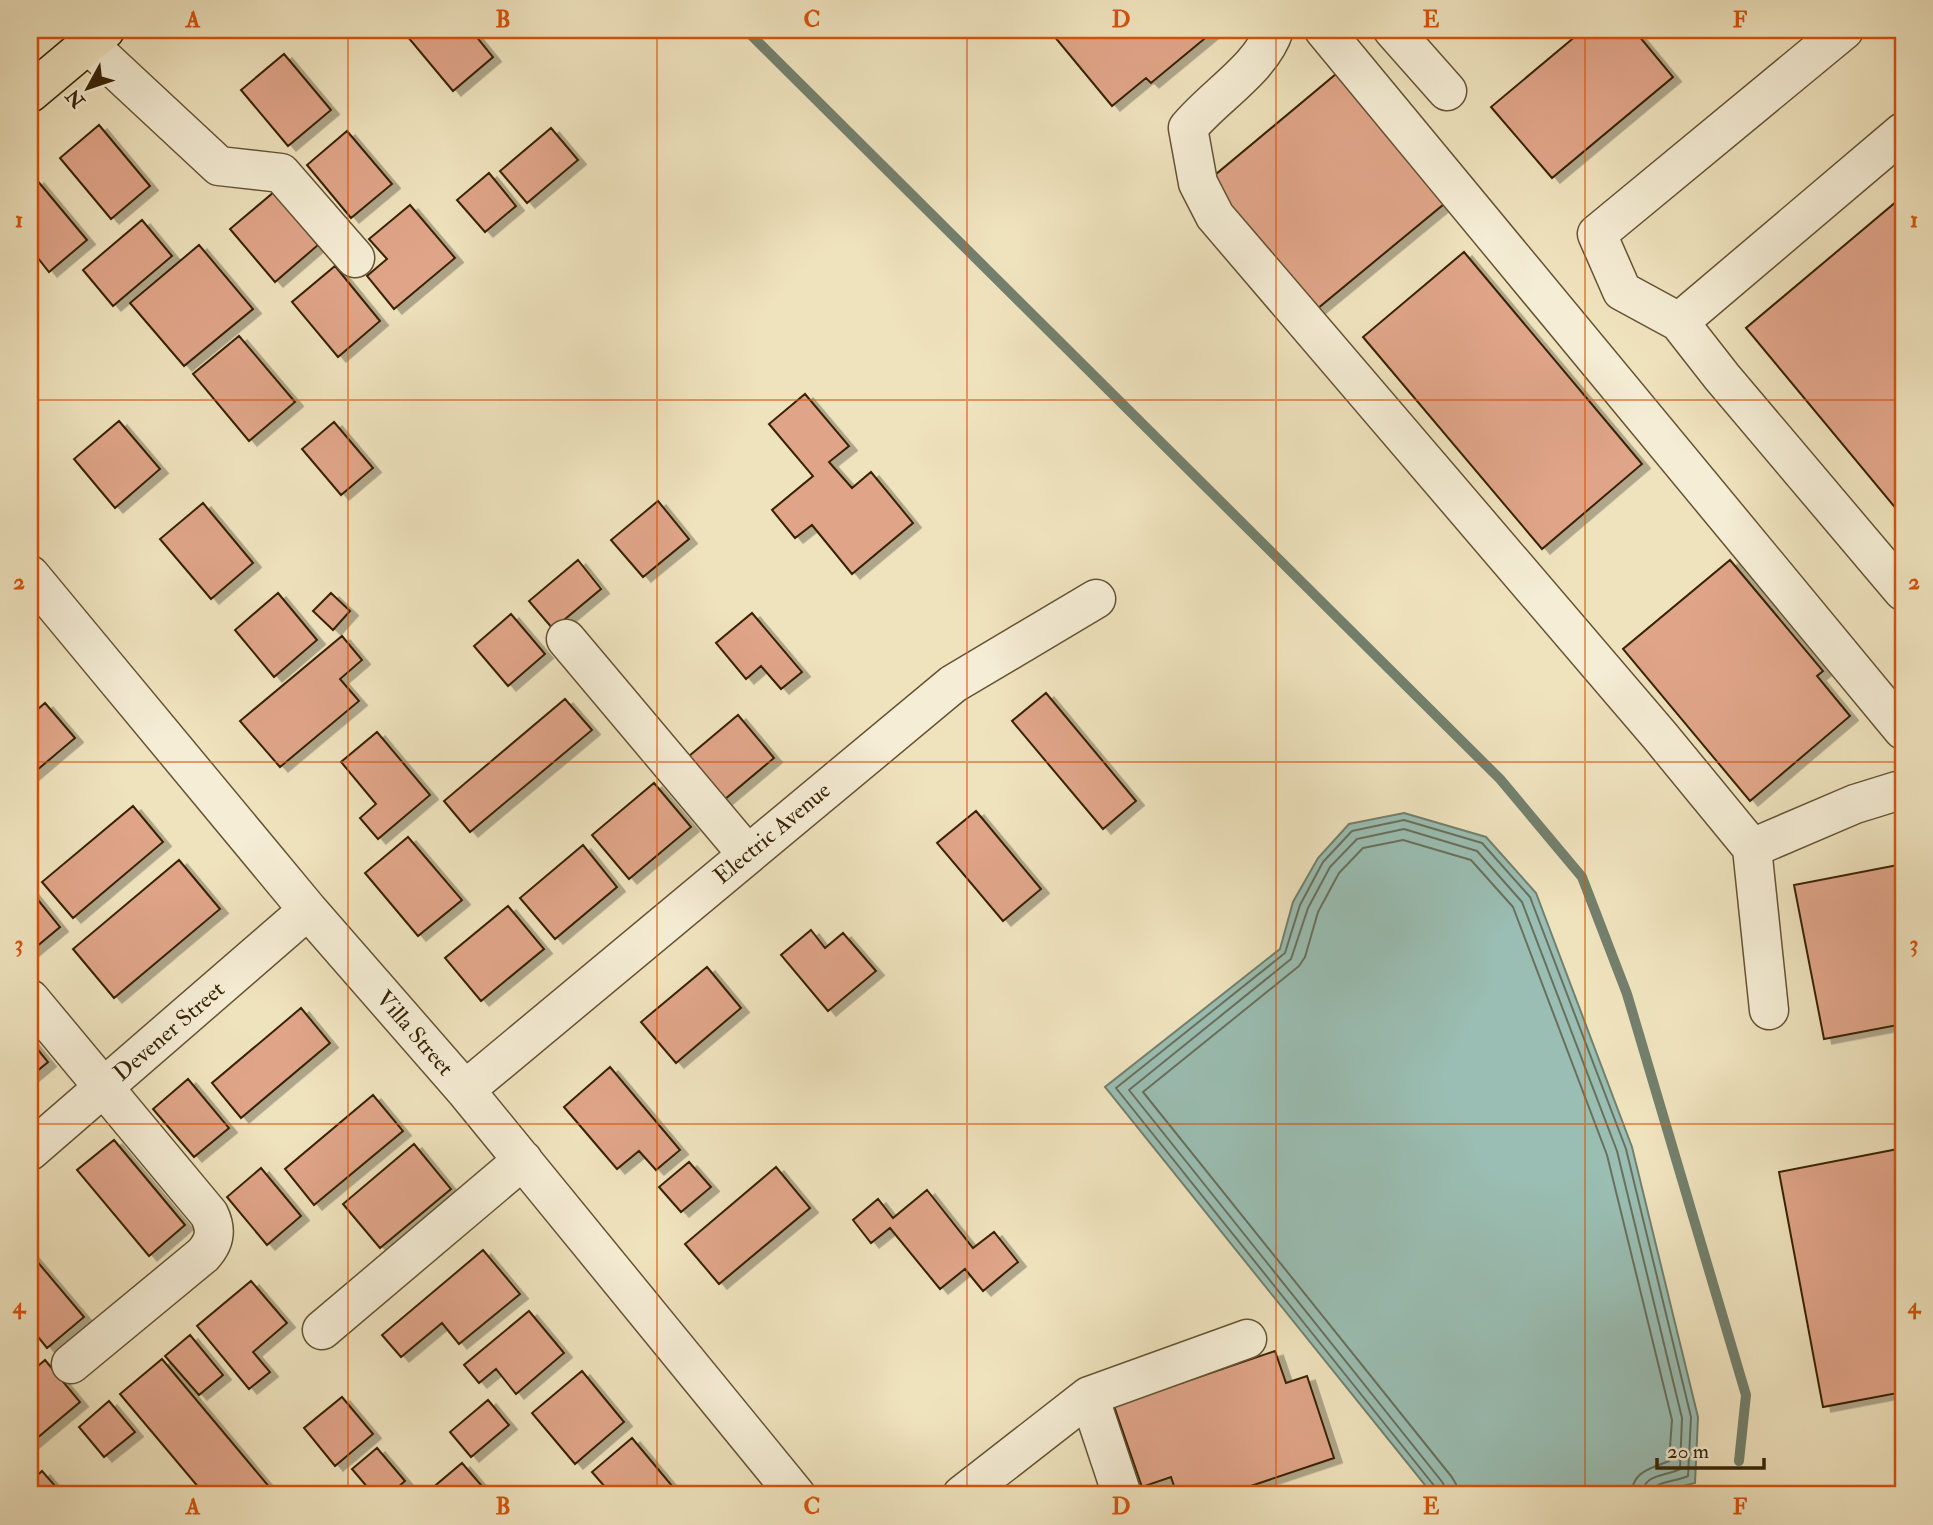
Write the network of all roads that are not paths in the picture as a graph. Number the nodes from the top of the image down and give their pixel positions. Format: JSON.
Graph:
{"nodes":[{"id":1,"x":1274,"y":30,"type":"edge"},
{"id":2,"x":1324,"y":30,"type":"edge"},
{"id":3,"x":1393,"y":30,"type":"edge"},
{"id":4,"x":1844,"y":30,"type":"edge"},
{"id":5,"x":96,"y":37,"type":"edge"},
{"id":6,"x":1447,"y":91,"type":"dead end"},
{"id":7,"x":30,"y":93,"type":"edge"},
{"id":8,"x":1903,"y":132,"type":"edge"},
{"id":9,"x":355,"y":258,"type":"dead end"},
{"id":10,"x":1679,"y":322,"type":"junction"},
{"id":11,"x":30,"y":575,"type":"edge"},
{"id":12,"x":1903,"y":591,"type":"edge"},
{"id":13,"x":1096,"y":599,"type":"dead end"},
{"id":14,"x":566,"y":639,"type":"dead end"},
{"id":15,"x":1903,"y":730,"type":"edge"},
{"id":16,"x":1903,"y":792,"type":"edge"},
{"id":17,"x":1752,"y":848,"type":"junction"},
{"id":18,"x":747,"y":854,"type":"junction"},
{"id":19,"x":308,"y":910,"type":"junction"},
{"id":20,"x":30,"y":999,"type":"edge"},
{"id":21,"x":1769,"y":1010,"type":"dead end"},
{"id":22,"x":104,"y":1088,"type":"junction"},
{"id":23,"x":465,"y":1090,"type":"junction"},
{"id":24,"x":30,"y":1151,"type":"edge"},
{"id":25,"x":523,"y":1160,"type":"junction"},
{"id":26,"x":322,"y":1330,"type":"dead end"},
{"id":27,"x":1247,"y":1339,"type":"dead end"},
{"id":28,"x":71,"y":1364,"type":"dead end"},
{"id":29,"x":1089,"y":1396,"type":"junction"},
{"id":30,"x":796,"y":1495,"type":"edge"},
{"id":31,"x":961,"y":1495,"type":"edge"},
{"id":32,"x":1122,"y":1495,"type":"edge"}],
"edges":[{"from":1,"to":17,"type":"street"},
{"from":2,"to":15,"type":"street"},
{"from":3,"to":6,"type":"street"},
{"from":4,"to":10,"type":"street"},
{"from":5,"to":7,"type":"main road"},
{"from":5,"to":9,"type":"street"},
{"from":8,"to":10,"type":"street"},
{"from":10,"to":12,"type":"street"},
{"from":11,"to":19,"type":"street","name":"Villa Street"},
{"from":13,"to":18,"type":"street","name":"Electric Avenue"},
{"from":14,"to":18,"type":"street"},
{"from":16,"to":17,"type":"street"},
{"from":17,"to":21,"type":"street"},
{"from":18,"to":23,"type":"street","name":"Electric Avenue"},
{"from":19,"to":22,"type":"street","name":"Devener Street"},
{"from":19,"to":23,"type":"street","name":"Villa Street"},
{"from":20,"to":22,"type":"street"},
{"from":22,"to":24,"type":"street","name":"Devener Street"},
{"from":22,"to":28,"type":"street"},
{"from":23,"to":25,"type":"street","name":"Villa Street"},
{"from":25,"to":26,"type":"street"},
{"from":25,"to":30,"type":"street","name":"Villa Street"},
{"from":27,"to":29,"type":"street"},
{"from":29,"to":31,"type":"street"},
{"from":29,"to":32,"type":"street"}]}
